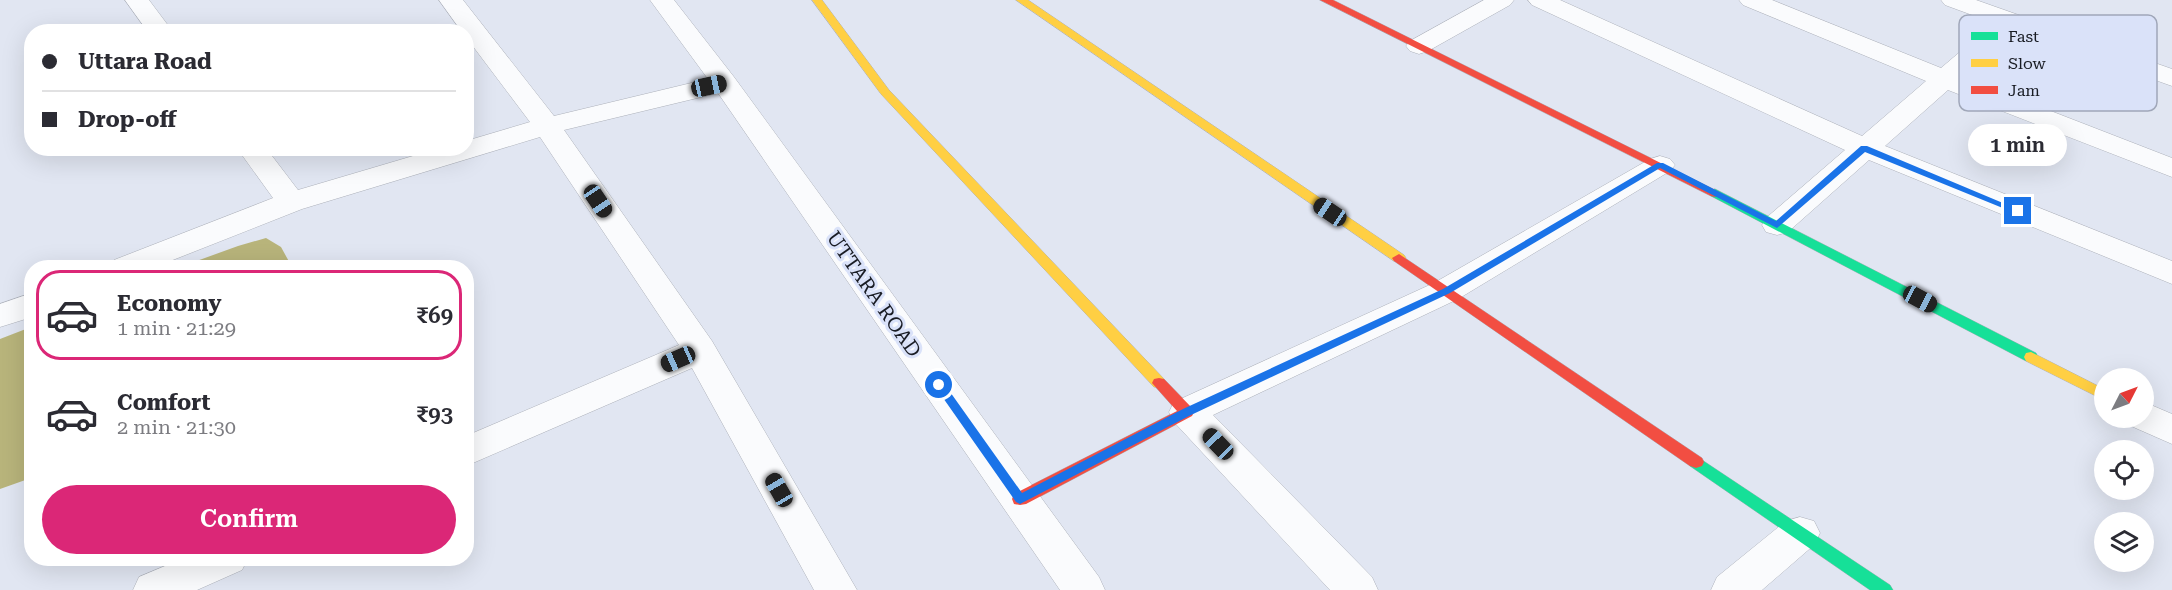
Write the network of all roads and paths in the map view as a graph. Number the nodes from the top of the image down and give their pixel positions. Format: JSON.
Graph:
{"nodes":[{"id":1,"x":137,"y":0,"type":"edge"},
{"id":2,"x":451,"y":0,"type":"edge"},
{"id":3,"x":817,"y":0,"type":"edge"},
{"id":4,"x":1021,"y":0,"type":"edge"},
{"id":5,"x":1325,"y":0,"type":"edge"},
{"id":6,"x":1502,"y":0,"type":"edge"},
{"id":7,"x":1540,"y":0,"type":"edge"},
{"id":8,"x":1751,"y":0,"type":"edge"},
{"id":9,"x":1953,"y":0,"type":"edge"},
{"id":10,"x":668,"y":1,"type":"edge"},
{"id":11,"x":1994,"y":15,"type":"edge"},
{"id":12,"x":155,"y":24,"type":"edge"},
{"id":13,"x":469,"y":24,"type":"edge"},
{"id":14,"x":474,"y":30,"type":"edge"},
{"id":15,"x":1419,"y":46,"type":"junction"},
{"id":16,"x":1959,"y":66,"type":"edge"},
{"id":17,"x":2157,"y":73,"type":"edge"},
{"id":18,"x":2172,"y":78,"type":"edge"},
{"id":19,"x":1944,"y":79,"type":"junction"},
{"id":20,"x":725,"y":83,"type":"junction"},
{"id":21,"x":1959,"y":85,"type":"edge"},
{"id":22,"x":2026,"y":111,"type":"edge"},
{"id":23,"x":547,"y":126,"type":"junction"},
{"id":24,"x":474,"y":148,"type":"edge"},
{"id":25,"x":1864,"y":148,"type":"junction"},
{"id":26,"x":256,"y":156,"type":"edge"},
{"id":27,"x":446,"y":156,"type":"edge"},
{"id":28,"x":1660,"y":165,"type":"junction"},
{"id":29,"x":2172,"y":168,"type":"edge"},
{"id":30,"x":291,"y":202,"type":"junction"},
{"id":31,"x":1777,"y":225,"type":"junction"},
{"id":32,"x":143,"y":260,"type":"edge"},
{"id":33,"x":2172,"y":273,"type":"edge"},
{"id":34,"x":1446,"y":291,"type":"junction"},
{"id":35,"x":24,"y":307,"type":"edge"},
{"id":36,"x":0,"y":316,"type":"edge"},
{"id":37,"x":700,"y":350,"type":"junction"},
{"id":38,"x":2094,"y":390,"type":"edge"},
{"id":39,"x":1187,"y":412,"type":"junction"},
{"id":40,"x":2154,"y":421,"type":"edge"},
{"id":41,"x":2172,"y":430,"type":"edge"},
{"id":42,"x":474,"y":449,"type":"edge"},
{"id":43,"x":1020,"y":499,"type":"junction"},
{"id":44,"x":1800,"y":533,"type":"junction"},
{"id":45,"x":209,"y":566,"type":"edge"},
{"id":46,"x":154,"y":590,"type":"edge"},
{"id":47,"x":836,"y":590,"type":"edge"},
{"id":48,"x":1084,"y":590,"type":"edge"},
{"id":49,"x":1357,"y":590,"type":"edge"},
{"id":50,"x":1732,"y":590,"type":"edge"},
{"id":51,"x":1884,"y":590,"type":"edge"}],
"edges":[{"from":1,"to":12,"type":"street"},
{"from":2,"to":13,"type":"street"},
{"from":3,"to":39,"type":"street"},
{"from":4,"to":34,"type":"street"},
{"from":5,"to":15,"type":"street"},
{"from":6,"to":15,"type":"street"},
{"from":7,"to":25,"type":"street"},
{"from":8,"to":19,"type":"street"},
{"from":9,"to":11,"type":"street"},
{"from":10,"to":20,"type":"street","name":"UTTARA ROAD"},
{"from":14,"to":23,"type":"street"},
{"from":15,"to":28,"type":"street"},
{"from":16,"to":19,"type":"street"},
{"from":17,"to":18,"type":"street"},
{"from":19,"to":21,"type":"street"},
{"from":19,"to":25,"type":"street"},
{"from":20,"to":23,"type":"street"},
{"from":20,"to":43,"type":"street","name":"UTTARA ROAD"},
{"from":22,"to":29,"type":"street"},
{"from":23,"to":24,"type":"street"},
{"from":23,"to":37,"type":"street"},
{"from":25,"to":31,"type":"street"},
{"from":25,"to":33,"type":"street"},
{"from":26,"to":30,"type":"street"},
{"from":27,"to":30,"type":"street"},
{"from":28,"to":31,"type":"street"},
{"from":28,"to":34,"type":"street"},
{"from":30,"to":32,"type":"street"},
{"from":31,"to":38,"type":"street"},
{"from":34,"to":39,"type":"street"},
{"from":34,"to":44,"type":"street"},
{"from":35,"to":36,"type":"street"},
{"from":37,"to":42,"type":"street"},
{"from":37,"to":47,"type":"street"},
{"from":39,"to":43,"type":"street"},
{"from":39,"to":49,"type":"street"},
{"from":40,"to":41,"type":"street"},
{"from":43,"to":48,"type":"street","name":"UTTARA ROAD"},
{"from":44,"to":50,"type":"street"},
{"from":44,"to":51,"type":"street"},
{"from":45,"to":46,"type":"street"}]}
